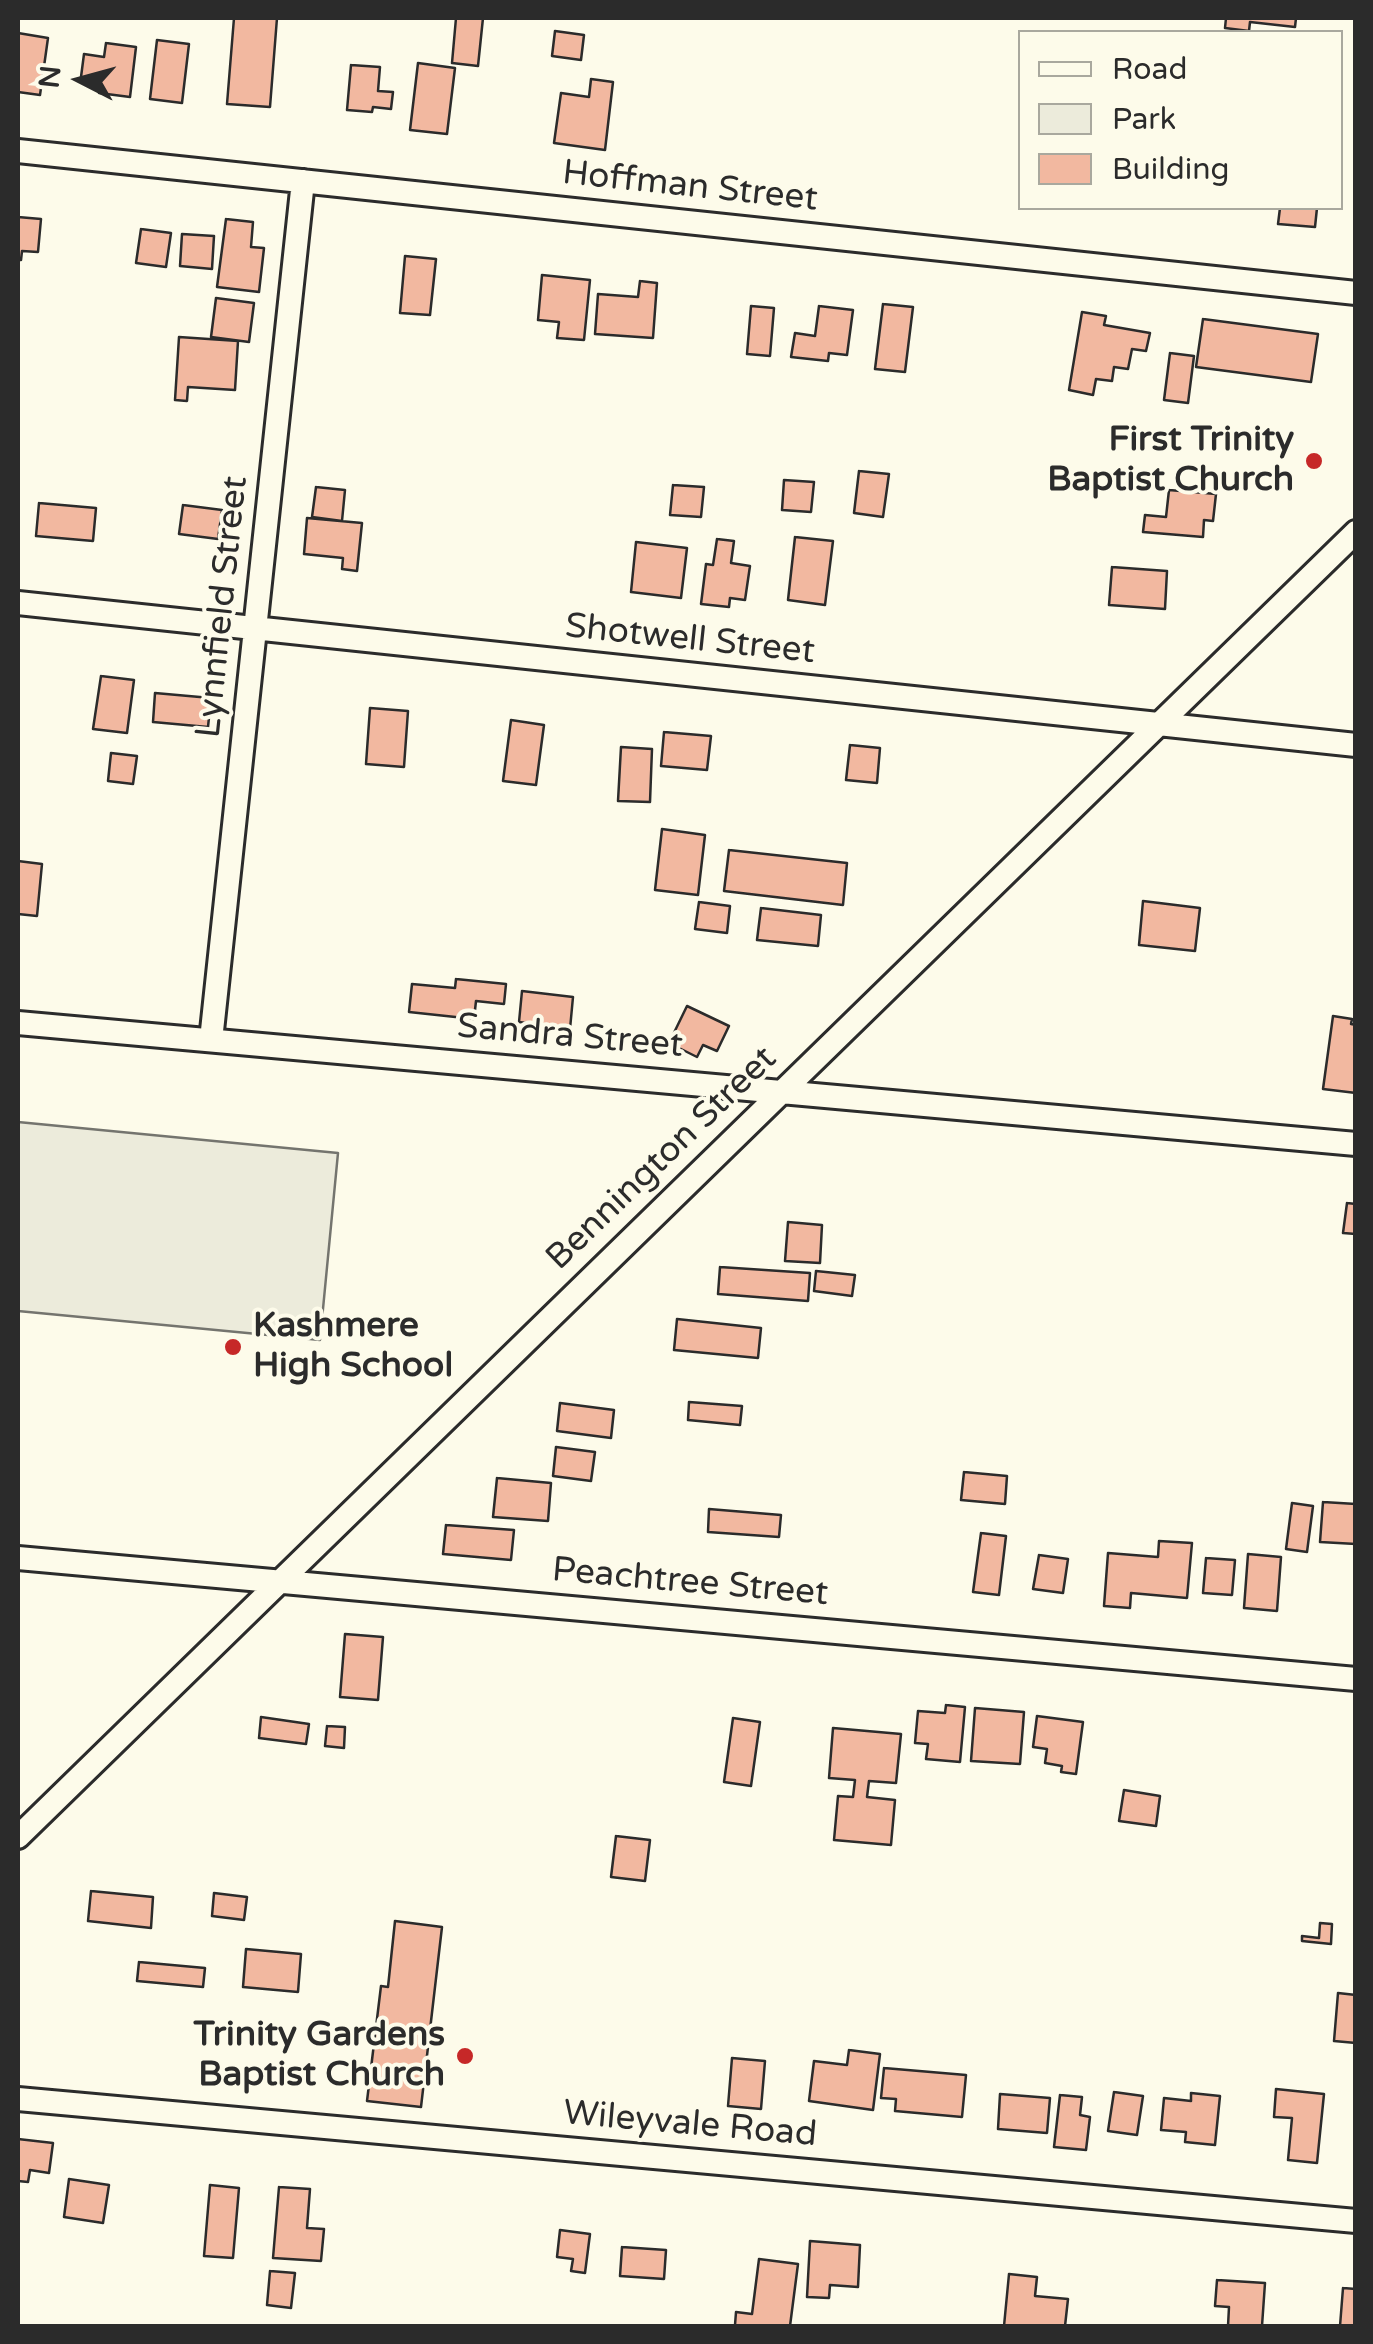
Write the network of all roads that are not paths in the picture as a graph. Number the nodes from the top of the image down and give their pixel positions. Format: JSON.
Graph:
{"nodes":[{"id":1,"x":18,"y":151,"type":"edge"},
{"id":2,"x":303,"y":181,"type":"junction"},
{"id":3,"x":1356,"y":293,"type":"edge"},
{"id":4,"x":1356,"y":532,"type":"edge"},
{"id":5,"x":18,"y":604,"type":"edge"},
{"id":6,"x":256,"y":629,"type":"junction"},
{"id":7,"x":1156,"y":724,"type":"junction"},
{"id":8,"x":1356,"y":745,"type":"edge"},
{"id":9,"x":18,"y":1024,"type":"edge"},
{"id":10,"x":211,"y":1040,"type":"junction"},
{"id":11,"x":782,"y":1090,"type":"junction"},
{"id":12,"x":1356,"y":1144,"type":"edge"},
{"id":13,"x":18,"y":1558,"type":"edge"},
{"id":14,"x":277,"y":1581,"type":"junction"},
{"id":15,"x":1356,"y":1679,"type":"edge"},
{"id":16,"x":18,"y":1837,"type":"edge"},
{"id":17,"x":18,"y":2099,"type":"edge"},
{"id":18,"x":1356,"y":2221,"type":"edge"}],
"edges":[{"from":1,"to":2,"type":"street","name":"Hoffman Street"},
{"from":2,"to":3,"type":"street","name":"Hoffman Street"},
{"from":2,"to":6,"type":"street","name":"Lynnfield Street"},
{"from":4,"to":7,"type":"street","name":"Bennington Street"},
{"from":5,"to":6,"type":"street","name":"Shotwell Street"},
{"from":6,"to":7,"type":"street","name":"Shotwell Street"},
{"from":6,"to":10,"type":"street","name":"Lynnfield Street"},
{"from":7,"to":8,"type":"street","name":"Shotwell Street"},
{"from":7,"to":11,"type":"street","name":"Bennington Street"},
{"from":9,"to":10,"type":"street","name":"Sandra Street"},
{"from":10,"to":11,"type":"street","name":"Sandra Street"},
{"from":11,"to":12,"type":"street","name":"Sandra Street"},
{"from":11,"to":14,"type":"street","name":"Bennington Street"},
{"from":13,"to":14,"type":"street","name":"Peachtree Street"},
{"from":14,"to":15,"type":"street","name":"Peachtree Street"},
{"from":14,"to":16,"type":"street","name":"Bennington Street"},
{"from":17,"to":18,"type":"street","name":"Wileyvale Road"}]}
